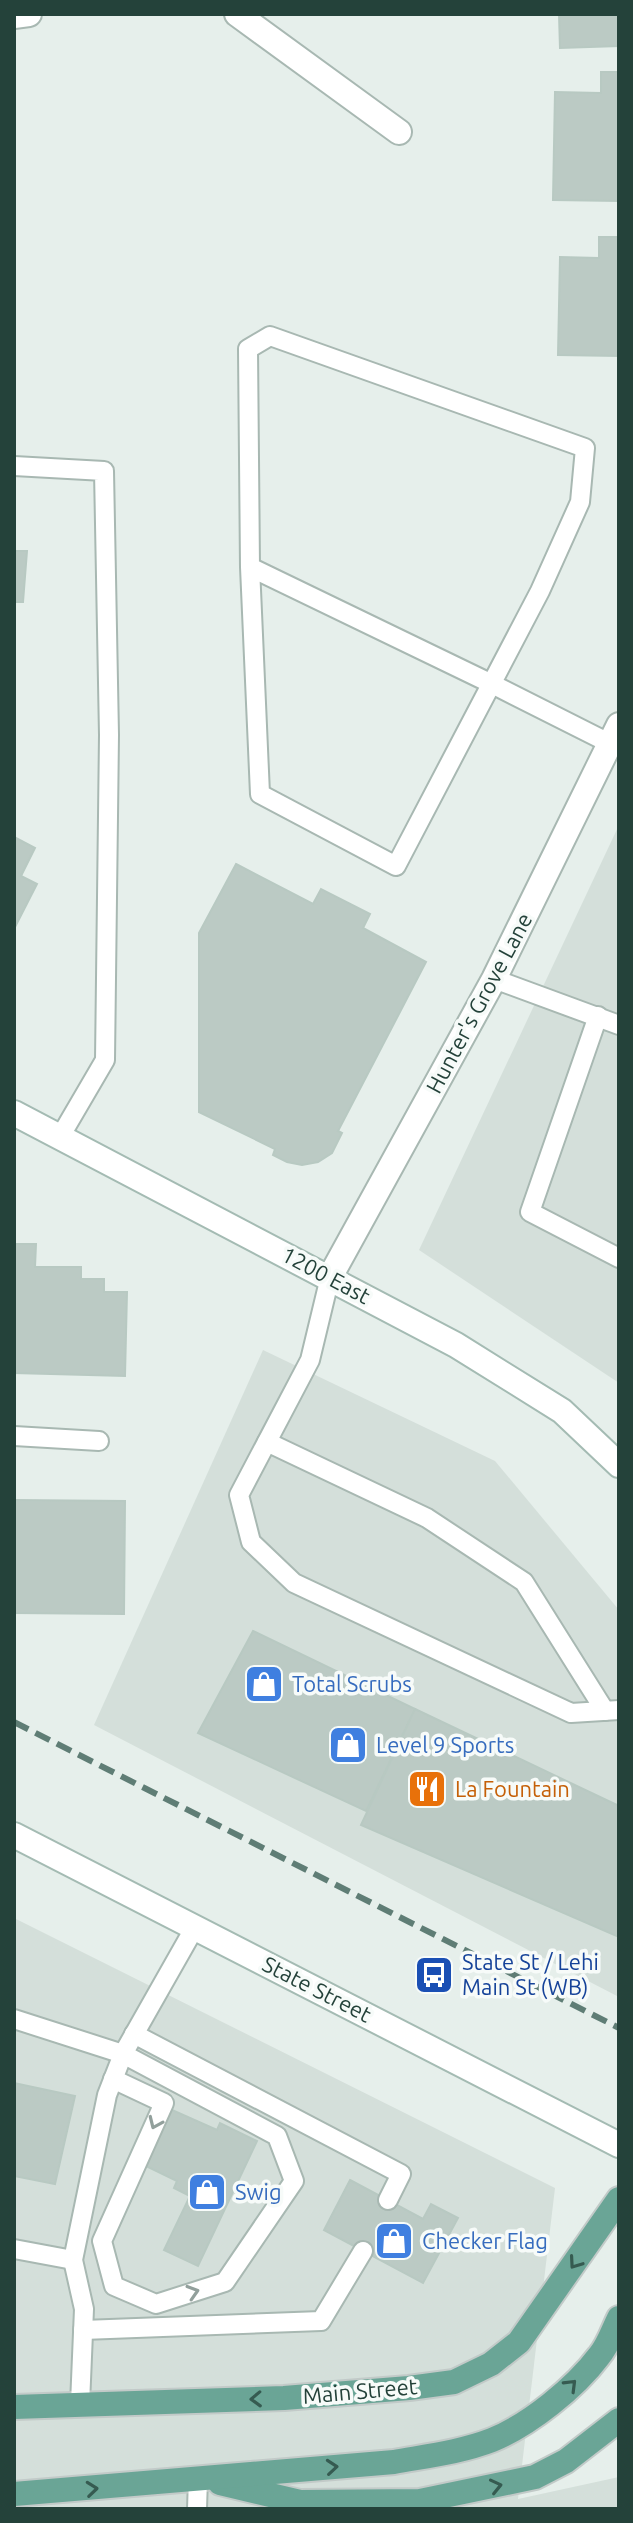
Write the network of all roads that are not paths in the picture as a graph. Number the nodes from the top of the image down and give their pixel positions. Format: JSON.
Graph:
{"nodes":[{"id":1,"x":29,"y":14,"type":"edge"},
{"id":2,"x":237,"y":14,"type":"edge"},
{"id":3,"x":14,"y":16,"type":"edge"},
{"id":4,"x":399,"y":132,"type":"dead end"},
{"id":5,"x":14,"y":466,"type":"edge"},
{"id":6,"x":250,"y":567,"type":"junction"},
{"id":7,"x":492,"y":684,"type":"junction"},
{"id":8,"x":615,"y":734,"type":"edge"},
{"id":9,"x":494,"y":979,"type":"junction"},
{"id":10,"x":598,"y":1016,"type":"junction"},
{"id":11,"x":619,"y":1025,"type":"edge"},
{"id":12,"x":14,"y":1113,"type":"edge"},
{"id":13,"x":60,"y":1137,"type":"junction"},
{"id":14,"x":619,"y":1258,"type":"edge"},
{"id":15,"x":330,"y":1277,"type":"junction"},
{"id":16,"x":14,"y":1436,"type":"edge"},
{"id":17,"x":99,"y":1441,"type":"dead end"},
{"id":18,"x":267,"y":1442,"type":"junction"},
{"id":19,"x":619,"y":1465,"type":"edge"},
{"id":20,"x":612,"y":1710,"type":"edge"},
{"id":21,"x":14,"y":1835,"type":"edge"},
{"id":22,"x":195,"y":1927,"type":"junction"},
{"id":23,"x":14,"y":2019,"type":"edge"},
{"id":24,"x":134,"y":2034,"type":"junction"},
{"id":25,"x":123,"y":2054,"type":"junction"},
{"id":26,"x":113,"y":2079,"type":"junction"},
{"id":27,"x":619,"y":2145,"type":"edge"},
{"id":28,"x":619,"y":2199,"type":"edge"},
{"id":29,"x":388,"y":2200,"type":"dead end"},
{"id":30,"x":14,"y":2249,"type":"edge"},
{"id":31,"x":363,"y":2251,"type":"dead end"},
{"id":32,"x":73,"y":2260,"type":"junction"},
{"id":33,"x":619,"y":2318,"type":"edge"},
{"id":34,"x":83,"y":2330,"type":"junction"},
{"id":35,"x":80,"y":2404,"type":"junction"},
{"id":36,"x":14,"y":2407,"type":"edge"},
{"id":37,"x":619,"y":2420,"type":"edge"},
{"id":38,"x":198,"y":2478,"type":"junction"},
{"id":39,"x":14,"y":2494,"type":"edge"},
{"id":40,"x":197,"y":2509,"type":"edge"}],
"edges":[{"from":1,"to":3,"type":"main road"},
{"from":2,"to":4,"type":"main road"},
{"from":5,"to":13,"type":"lane"},
{"from":6,"to":7,"type":"lane"},
{"from":6,"to":7,"type":"lane"},
{"from":6,"to":7,"type":"lane"},
{"from":7,"to":8,"type":"lane"},
{"from":8,"to":9,"type":"main road","name":"Hunter's Grove Lane"},
{"from":9,"to":10,"type":"lane"},
{"from":9,"to":15,"type":"main road","name":"Hunter's Grove Lane"},
{"from":10,"to":11,"type":"lane"},
{"from":10,"to":14,"type":"lane"},
{"from":12,"to":13,"type":"main road","name":"1200 East"},
{"from":13,"to":15,"type":"main road","name":"1200 East"},
{"from":15,"to":18,"type":"lane"},
{"from":15,"to":19,"type":"main road","name":"1200 East"},
{"from":16,"to":17,"type":"lane"},
{"from":18,"to":20,"type":"lane"},
{"from":18,"to":20,"type":"lane"},
{"from":21,"to":22,"type":"main road","name":"State Street"},
{"from":22,"to":24,"type":"lane"},
{"from":22,"to":27,"type":"main road","name":"State Street"},
{"from":23,"to":25,"type":"lane"},
{"from":24,"to":25,"type":"lane"},
{"from":24,"to":29,"type":"lane"},
{"from":25,"to":26,"type":"lane"},
{"from":26,"to":25,"type":"lane","one_way":true},
{"from":26,"to":32,"type":"lane"},
{"from":28,"to":35,"type":"main road","name":"Main Street","one_way":true},
{"from":30,"to":32,"type":"lane"},
{"from":31,"to":34,"type":"lane"},
{"from":32,"to":34,"type":"lane"},
{"from":38,"to":33,"type":"main road","one_way":true},
{"from":34,"to":35,"type":"lane"},
{"from":35,"to":36,"type":"main road","name":"Main Street"},
{"from":38,"to":37,"type":"main road","one_way":true},
{"from":39,"to":38,"type":"main road","one_way":true},
{"from":38,"to":40,"type":"lane"}]}
